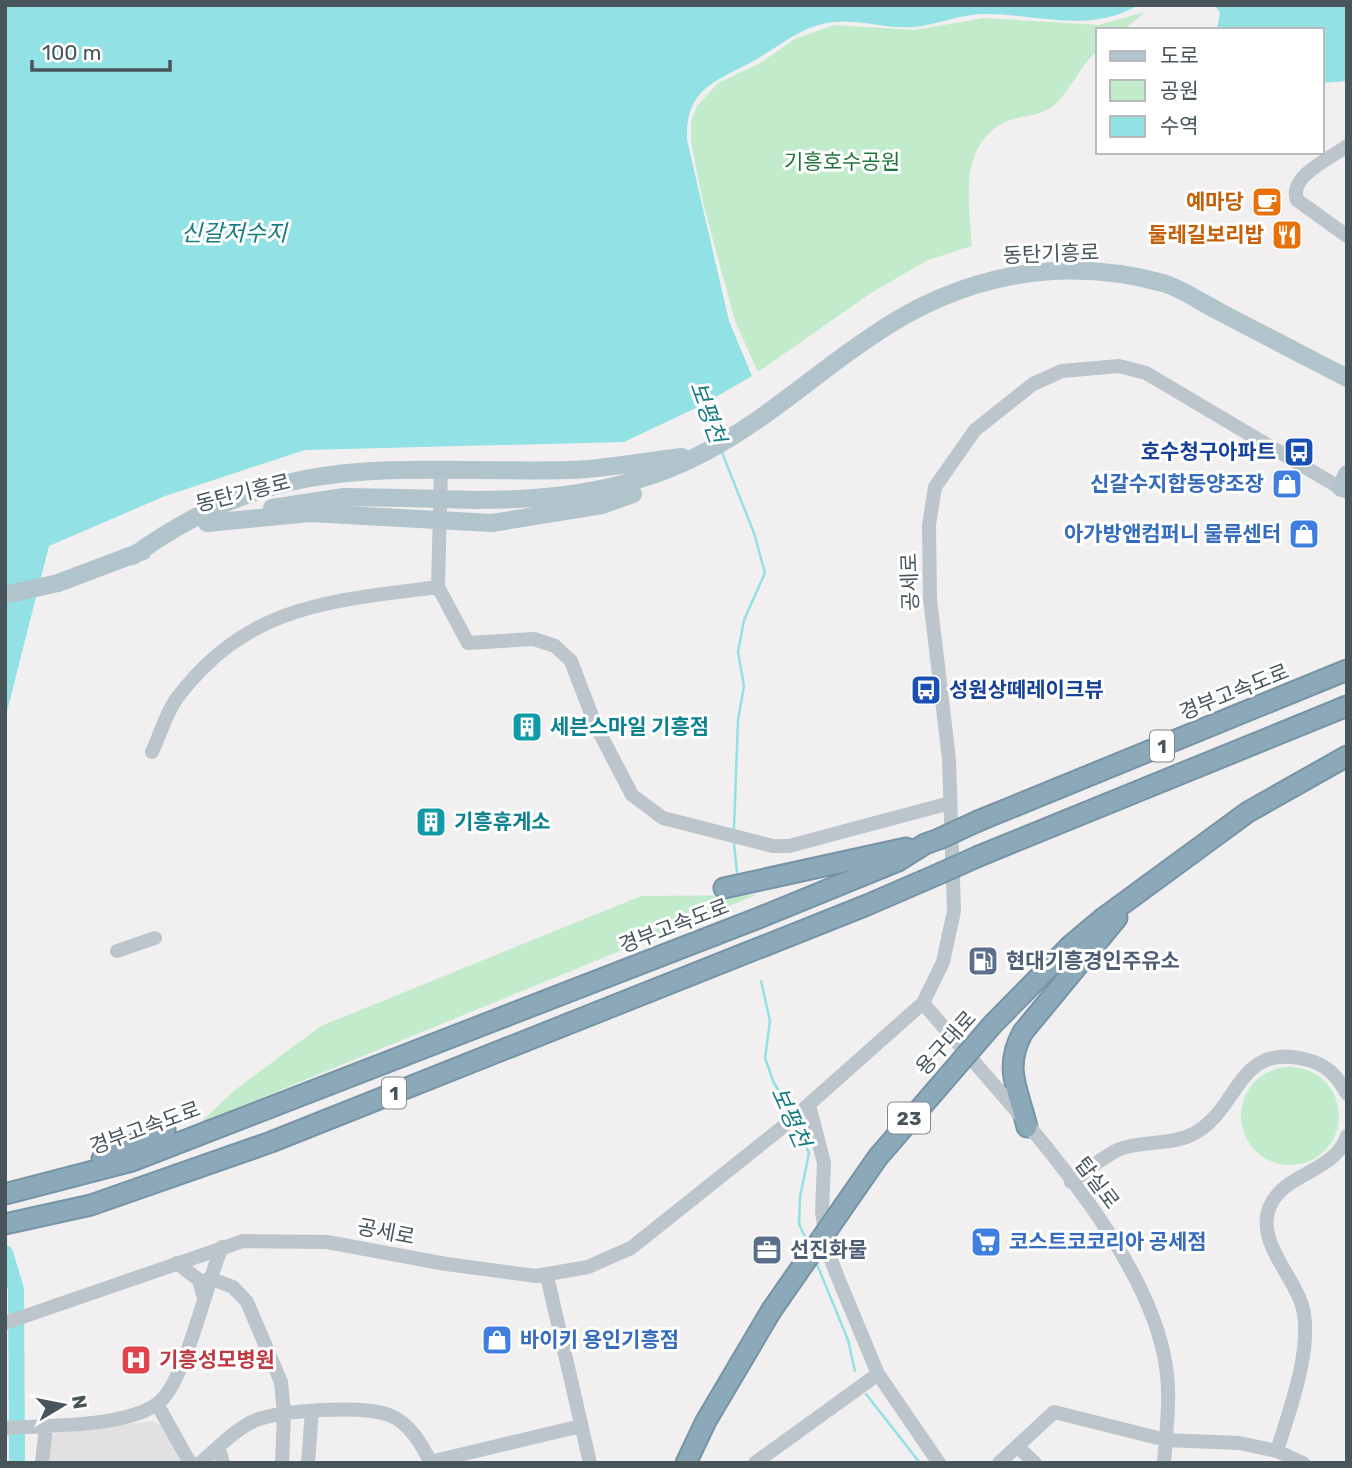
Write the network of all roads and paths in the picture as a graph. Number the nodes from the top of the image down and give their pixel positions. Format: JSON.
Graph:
{"nodes":[{"id":1,"x":1344,"y":152,"type":"edge"},
{"id":2,"x":1347,"y":236,"type":"edge"},
{"id":3,"x":1326,"y":367,"type":"junction"},
{"id":4,"x":1347,"y":378,"type":"edge"},
{"id":5,"x":1347,"y":393,"type":"edge"},
{"id":6,"x":703,"y":453,"type":"junction"},
{"id":7,"x":441,"y":468,"type":"junction"},
{"id":8,"x":1345,"y":485,"type":"edge"},
{"id":9,"x":207,"y":523,"type":"junction"},
{"id":10,"x":440,"y":523,"type":"junction"},
{"id":11,"x":133,"y":556,"type":"junction"},
{"id":12,"x":438,"y":587,"type":"junction"},
{"id":13,"x":5,"y":595,"type":"edge"},
{"id":14,"x":1347,"y":670,"type":"edge"},
{"id":15,"x":1347,"y":706,"type":"edge"},
{"id":16,"x":152,"y":751,"type":"dead end"},
{"id":17,"x":1347,"y":756,"type":"edge"},
{"id":18,"x":950,"y":803,"type":"junction"},
{"id":19,"x":932,"y":841,"type":"junction"},
{"id":20,"x":724,"y":883,"type":"dead end"},
{"id":21,"x":1140,"y":891,"type":"junction"},
{"id":22,"x":155,"y":938,"type":"dead end"},
{"id":23,"x":117,"y":951,"type":"dead end"},
{"id":24,"x":923,"y":1003,"type":"junction"},
{"id":25,"x":1347,"y":1094,"type":"edge"},
{"id":26,"x":807,"y":1107,"type":"junction"},
{"id":27,"x":1027,"y":1126,"type":"junction"},
{"id":28,"x":165,"y":1130,"type":"dead end"},
{"id":29,"x":1347,"y":1136,"type":"edge"},
{"id":30,"x":1071,"y":1182,"type":"junction"},
{"id":31,"x":39,"y":1187,"type":"junction"},
{"id":32,"x":11,"y":1193,"type":"edge"},
{"id":33,"x":15,"y":1222,"type":"edge"},
{"id":34,"x":222,"y":1247,"type":"junction"},
{"id":35,"x":177,"y":1263,"type":"junction"},
{"id":36,"x":547,"y":1276,"type":"junction"},
{"id":37,"x":209,"y":1278,"type":"junction"},
{"id":38,"x":204,"y":1296,"type":"junction"},
{"id":39,"x":5,"y":1323,"type":"edge"},
{"id":40,"x":878,"y":1374,"type":"junction"},
{"id":41,"x":157,"y":1404,"type":"junction"},
{"id":42,"x":312,"y":1411,"type":"junction"},
{"id":43,"x":284,"y":1414,"type":"junction"},
{"id":44,"x":41,"y":1426,"type":"junction"},
{"id":45,"x":581,"y":1426,"type":"junction"},
{"id":46,"x":5,"y":1429,"type":"edge"},
{"id":47,"x":1166,"y":1440,"type":"junction"},
{"id":48,"x":1018,"y":1447,"type":"junction"},
{"id":49,"x":1277,"y":1451,"type":"junction"},
{"id":50,"x":221,"y":1456,"type":"edge"},
{"id":51,"x":773,"y":1457,"type":"edge"},
{"id":52,"x":430,"y":1462,"type":"edge"},
{"id":53,"x":42,"y":1463,"type":"edge"},
{"id":54,"x":190,"y":1463,"type":"edge"},
{"id":55,"x":200,"y":1463,"type":"edge"},
{"id":56,"x":282,"y":1463,"type":"edge"},
{"id":57,"x":308,"y":1463,"type":"edge"},
{"id":58,"x":590,"y":1463,"type":"edge"},
{"id":59,"x":686,"y":1463,"type":"edge"},
{"id":60,"x":755,"y":1463,"type":"edge"},
{"id":61,"x":939,"y":1463,"type":"edge"},
{"id":62,"x":999,"y":1463,"type":"edge"},
{"id":63,"x":1035,"y":1463,"type":"edge"},
{"id":64,"x":1164,"y":1463,"type":"edge"},
{"id":65,"x":1303,"y":1463,"type":"edge"}],
"edges":[{"from":1,"to":2,"type":"street"},
{"from":3,"to":4,"type":"main road","name":"동탄기흥로"},
{"from":3,"to":5,"type":"main road"},
{"from":3,"to":6,"type":"main road","name":"동탄기흥로"},
{"from":6,"to":7,"type":"main road"},
{"from":6,"to":9,"type":"main road","name":"동탄기흥로","bridge":true},
{"from":6,"to":10,"type":"main road"},
{"from":7,"to":10,"type":"street"},
{"from":7,"to":11,"type":"main road"},
{"from":8,"to":18,"type":"street","name":"공세로"},
{"from":9,"to":10,"type":"main road"},
{"from":9,"to":11,"type":"main road","name":"동탄기흥로"},
{"from":10,"to":12,"type":"street"},
{"from":11,"to":13,"type":"main road","name":"동탄기흥로"},
{"from":12,"to":16,"type":"street"},
{"from":12,"to":18,"type":"street"},
{"from":14,"to":19,"type":"highway","name":"경부고속도로","number":"1","bridge":true},
{"from":15,"to":33,"type":"highway","number":"1","bridge":true},
{"from":17,"to":21,"type":"highway","name":"용구대로","number":"23"},
{"from":18,"to":24,"type":"street","name":"공세로"},
{"from":19,"to":20,"type":"highway"},
{"from":19,"to":31,"type":"highway","name":"경부고속도로","number":"1"},
{"from":21,"to":27,"type":"highway"},
{"from":21,"to":59,"type":"highway","name":"용구대로","number":"23","bridge":true},
{"from":22,"to":23,"type":"street"},
{"from":24,"to":26,"type":"street","name":"공세로"},
{"from":24,"to":27,"type":"street","name":"탑실로"},
{"from":25,"to":30,"type":"street"},
{"from":26,"to":36,"type":"street","name":"공세로"},
{"from":26,"to":40,"type":"street"},
{"from":27,"to":30,"type":"street","name":"탑실로"},
{"from":28,"to":31,"type":"highway"},
{"from":29,"to":49,"type":"street"},
{"from":30,"to":47,"type":"street","name":"탑실로"},
{"from":31,"to":32,"type":"highway","name":"경부고속도로","number":"1"},
{"from":34,"to":35,"type":"street","name":"공세로"},
{"from":34,"to":36,"type":"street","name":"공세로"},
{"from":34,"to":37,"type":"street"},
{"from":35,"to":38,"type":"street"},
{"from":35,"to":39,"type":"street","name":"공세로"},
{"from":36,"to":45,"type":"street"},
{"from":37,"to":38,"type":"street"},
{"from":37,"to":43,"type":"street"},
{"from":38,"to":41,"type":"street"},
{"from":40,"to":51,"type":"street"},
{"from":40,"to":61,"type":"street"},
{"from":41,"to":44,"type":"street"},
{"from":41,"to":54,"type":"street"},
{"from":42,"to":43,"type":"street"},
{"from":42,"to":52,"type":"street"},
{"from":42,"to":57,"type":"street"},
{"from":43,"to":50,"type":"street"},
{"from":43,"to":56,"type":"street"},
{"from":44,"to":46,"type":"street"},
{"from":44,"to":53,"type":"street"},
{"from":45,"to":52,"type":"street"},
{"from":45,"to":58,"type":"street"},
{"from":47,"to":48,"type":"street"},
{"from":47,"to":49,"type":"street"},
{"from":47,"to":64,"type":"street","name":"탑실로"},
{"from":48,"to":62,"type":"street"},
{"from":48,"to":63,"type":"street"},
{"from":49,"to":65,"type":"street"},
{"from":50,"to":55,"type":"street"},
{"from":51,"to":60,"type":"street"}]}
